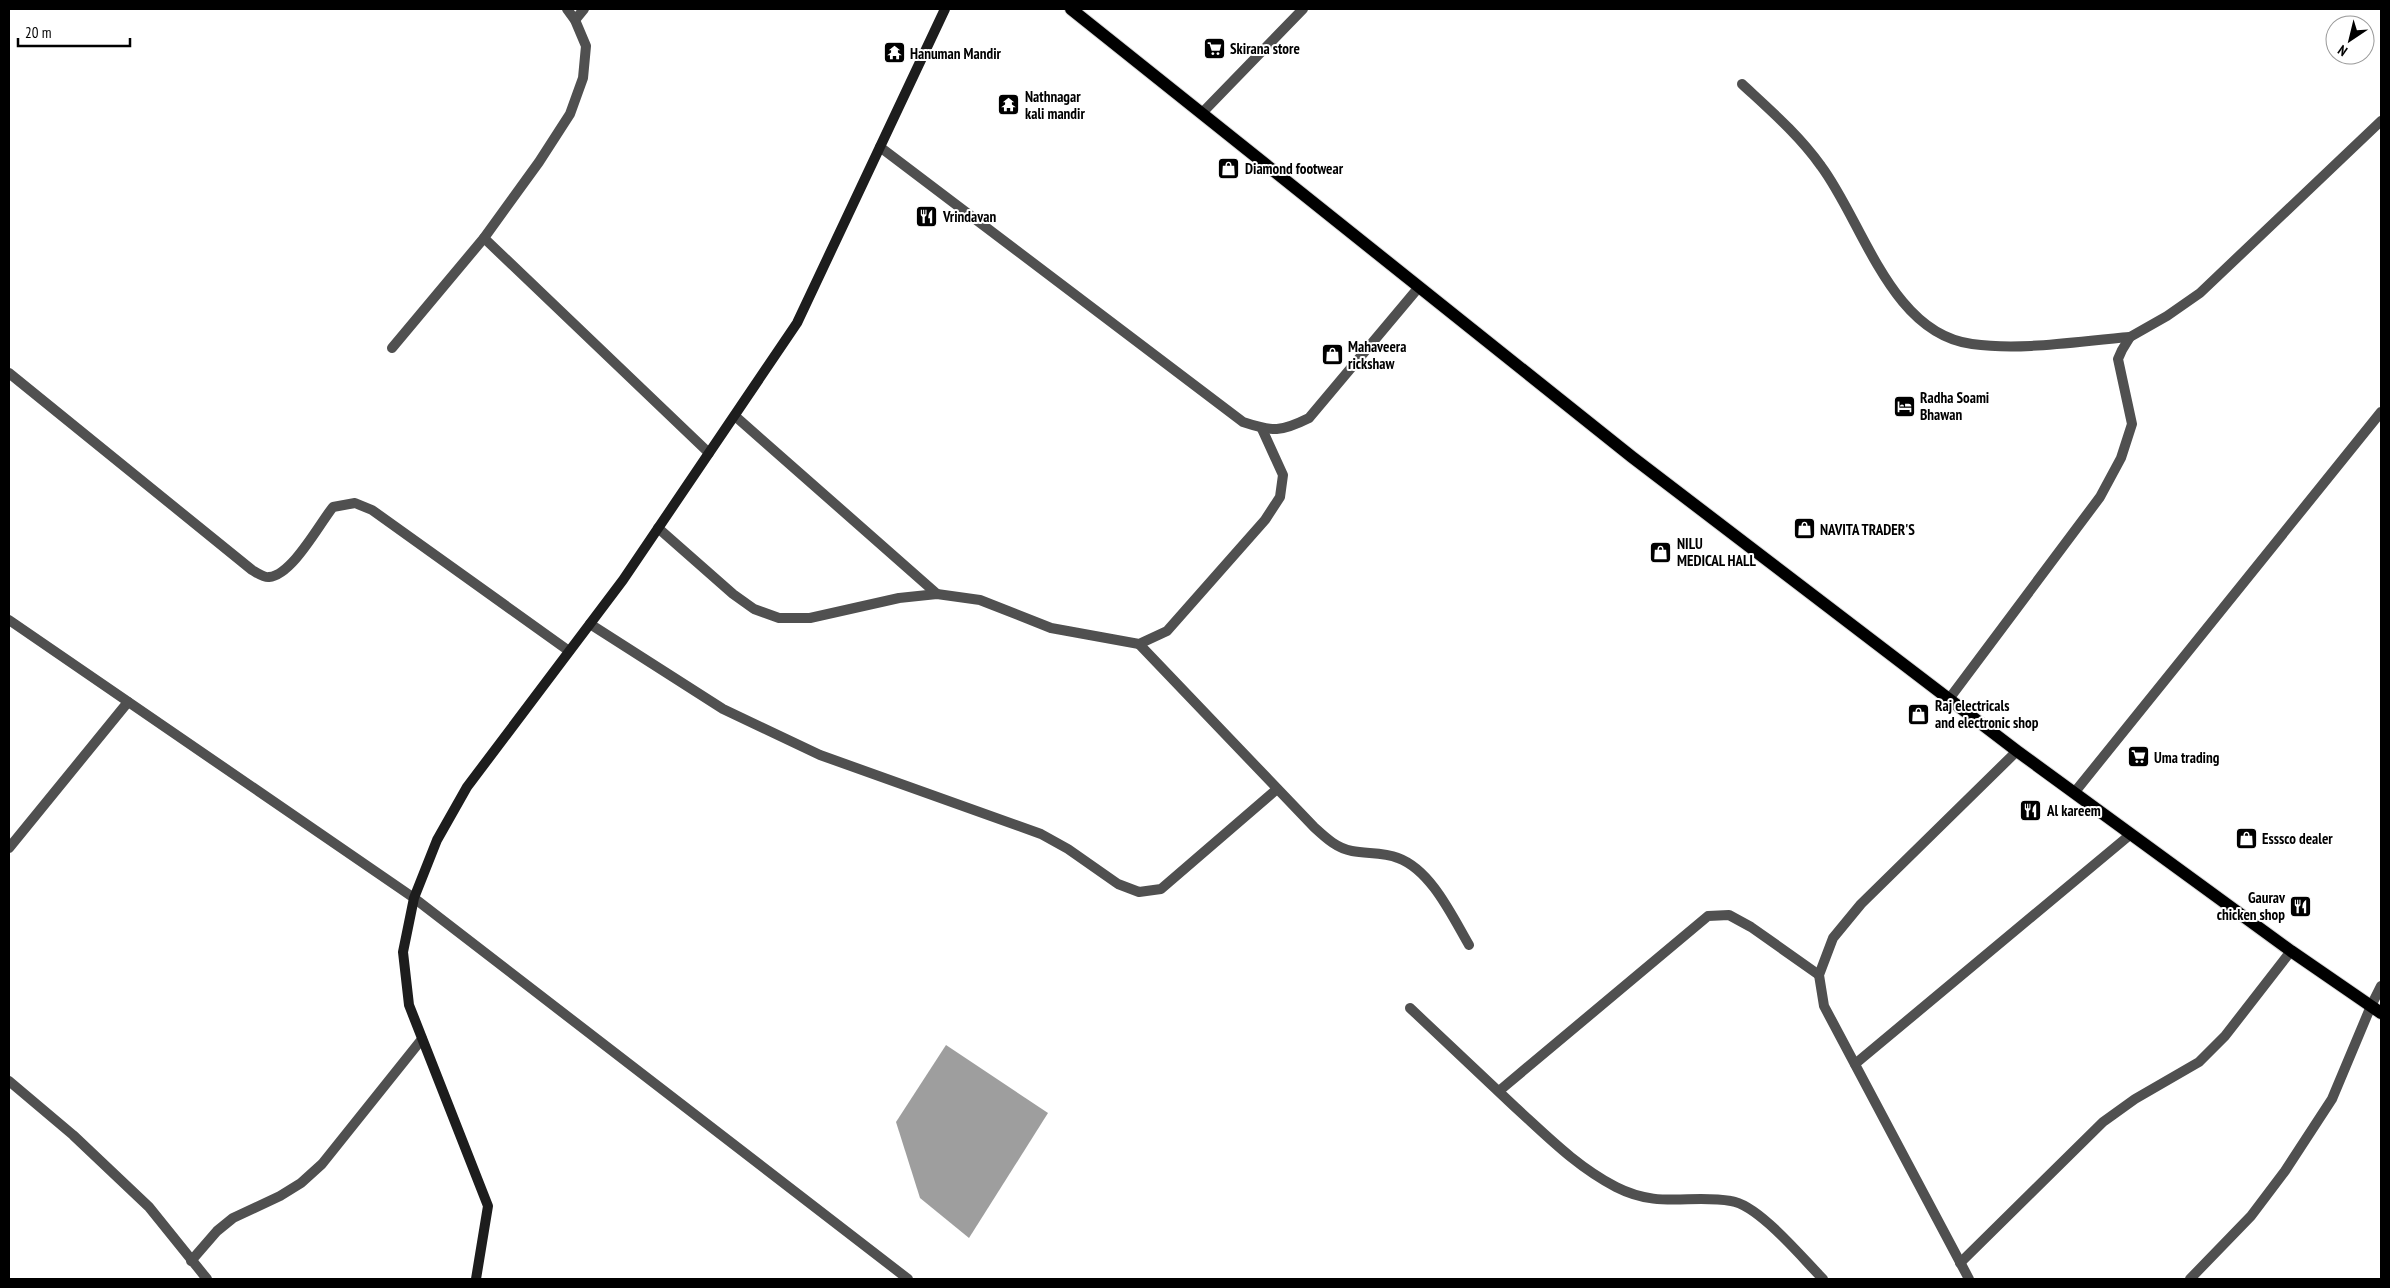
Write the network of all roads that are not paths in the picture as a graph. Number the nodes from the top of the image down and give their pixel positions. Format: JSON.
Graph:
{"nodes":[{"id":1,"x":567,"y":9,"type":"edge"},
{"id":2,"x":584,"y":9,"type":"edge"},
{"id":3,"x":945,"y":9,"type":"edge"},
{"id":4,"x":1071,"y":9,"type":"edge"},
{"id":5,"x":1303,"y":9,"type":"edge"},
{"id":6,"x":575,"y":20,"type":"junction"},
{"id":7,"x":1742,"y":84,"type":"dead end"},
{"id":8,"x":1202,"y":113,"type":"junction"},
{"id":9,"x":2381,"y":121,"type":"edge"},
{"id":10,"x":880,"y":147,"type":"junction"},
{"id":11,"x":484,"y":238,"type":"junction"},
{"id":12,"x":1419,"y":287,"type":"junction"},
{"id":13,"x":2130,"y":336,"type":"junction"},
{"id":14,"x":392,"y":348,"type":"dead end"},
{"id":15,"x":9,"y":373,"type":"edge"},
{"id":16,"x":2381,"y":412,"type":"edge"},
{"id":17,"x":735,"y":416,"type":"junction"},
{"id":18,"x":1262,"y":428,"type":"junction"},
{"id":19,"x":709,"y":453,"type":"junction"},
{"id":20,"x":658,"y":528,"type":"junction"},
{"id":21,"x":937,"y":594,"type":"junction"},
{"id":22,"x":9,"y":620,"type":"edge"},
{"id":23,"x":590,"y":624,"type":"junction"},
{"id":24,"x":1138,"y":644,"type":"junction"},
{"id":25,"x":569,"y":651,"type":"junction"},
{"id":26,"x":1949,"y":699,"type":"junction"},
{"id":27,"x":128,"y":702,"type":"junction"},
{"id":28,"x":2017,"y":751,"type":"junction"},
{"id":29,"x":1277,"y":789,"type":"junction"},
{"id":30,"x":2074,"y":793,"type":"junction"},
{"id":31,"x":2130,"y":834,"type":"junction"},
{"id":32,"x":9,"y":848,"type":"edge"},
{"id":33,"x":414,"y":898,"type":"junction"},
{"id":34,"x":1469,"y":945,"type":"dead end"},
{"id":35,"x":2291,"y":951,"type":"junction"},
{"id":36,"x":1819,"y":976,"type":"junction"},
{"id":37,"x":2381,"y":986,"type":"edge"},
{"id":38,"x":1410,"y":1008,"type":"dead end"},
{"id":39,"x":2376,"y":1009,"type":"edge"},
{"id":40,"x":422,"y":1039,"type":"junction"},
{"id":41,"x":1855,"y":1064,"type":"junction"},
{"id":42,"x":9,"y":1081,"type":"edge"},
{"id":43,"x":1498,"y":1091,"type":"junction"},
{"id":44,"x":191,"y":1261,"type":"junction"},
{"id":45,"x":1960,"y":1263,"type":"junction"},
{"id":46,"x":207,"y":1279,"type":"edge"},
{"id":47,"x":476,"y":1279,"type":"edge"},
{"id":48,"x":908,"y":1279,"type":"edge"},
{"id":49,"x":1823,"y":1279,"type":"edge"},
{"id":50,"x":1969,"y":1279,"type":"edge"},
{"id":51,"x":2190,"y":1279,"type":"edge"}],
"edges":[{"from":1,"to":6,"type":"street"},
{"from":2,"to":6,"type":"street"},
{"from":3,"to":10,"type":"street"},
{"from":4,"to":8,"type":"main road"},
{"from":5,"to":8,"type":"street"},
{"from":6,"to":11,"type":"street"},
{"from":7,"to":13,"type":"street"},
{"from":8,"to":12,"type":"main road"},
{"from":9,"to":13,"type":"street"},
{"from":10,"to":17,"type":"street"},
{"from":10,"to":18,"type":"street"},
{"from":11,"to":14,"type":"street"},
{"from":11,"to":19,"type":"street"},
{"from":12,"to":18,"type":"street"},
{"from":12,"to":26,"type":"main road"},
{"from":13,"to":26,"type":"street"},
{"from":15,"to":25,"type":"street"},
{"from":16,"to":30,"type":"street"},
{"from":17,"to":19,"type":"street"},
{"from":17,"to":21,"type":"street"},
{"from":18,"to":24,"type":"street"},
{"from":19,"to":20,"type":"street"},
{"from":20,"to":21,"type":"street"},
{"from":20,"to":23,"type":"street"},
{"from":21,"to":24,"type":"street"},
{"from":22,"to":27,"type":"street"},
{"from":23,"to":25,"type":"street"},
{"from":23,"to":29,"type":"street"},
{"from":24,"to":29,"type":"street"},
{"from":25,"to":33,"type":"street"},
{"from":26,"to":28,"type":"main road"},
{"from":27,"to":32,"type":"street"},
{"from":27,"to":33,"type":"street"},
{"from":28,"to":30,"type":"main road"},
{"from":28,"to":36,"type":"street"},
{"from":29,"to":34,"type":"street"},
{"from":30,"to":31,"type":"main road"},
{"from":31,"to":35,"type":"main road"},
{"from":31,"to":41,"type":"street"},
{"from":33,"to":40,"type":"street"},
{"from":33,"to":48,"type":"street"},
{"from":35,"to":39,"type":"main road"},
{"from":35,"to":45,"type":"street"},
{"from":36,"to":41,"type":"street"},
{"from":36,"to":43,"type":"street"},
{"from":37,"to":39,"type":"street"},
{"from":38,"to":43,"type":"street"},
{"from":39,"to":51,"type":"street"},
{"from":40,"to":44,"type":"street"},
{"from":40,"to":47,"type":"street"},
{"from":41,"to":45,"type":"street"},
{"from":42,"to":44,"type":"street"},
{"from":43,"to":49,"type":"street"},
{"from":44,"to":46,"type":"street"},
{"from":45,"to":50,"type":"street"}]}
